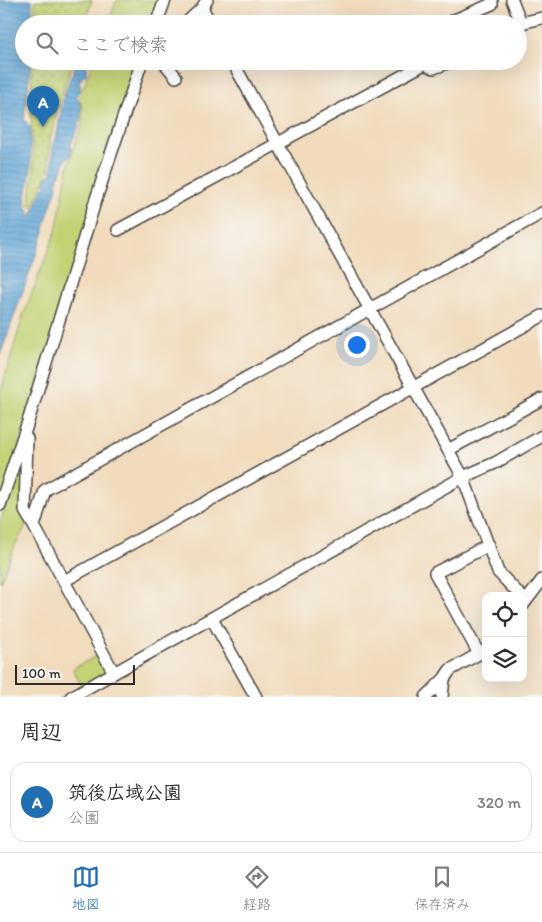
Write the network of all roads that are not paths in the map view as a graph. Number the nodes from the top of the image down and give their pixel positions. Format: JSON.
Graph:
{"nodes":[{"id":1,"x":165,"y":0,"type":"edge"},
{"id":2,"x":492,"y":0,"type":"edge"},
{"id":3,"x":512,"y":0,"type":"edge"},
{"id":4,"x":204,"y":4,"type":"edge"},
{"id":5,"x":159,"y":15,"type":"edge"},
{"id":6,"x":194,"y":15,"type":"edge"},
{"id":7,"x":466,"y":15,"type":"edge"},
{"id":8,"x":518,"y":15,"type":"edge"},
{"id":9,"x":542,"y":18,"type":"edge"},
{"id":10,"x":527,"y":22,"type":"edge"},
{"id":11,"x":139,"y":70,"type":"edge"},
{"id":12,"x":170,"y":70,"type":"edge"},
{"id":13,"x":237,"y":70,"type":"edge"},
{"id":14,"x":413,"y":70,"type":"edge"},
{"id":15,"x":176,"y":77,"type":"dead end"},
{"id":16,"x":276,"y":144,"type":"junction"},
{"id":17,"x":542,"y":213,"type":"edge"},
{"id":18,"x":118,"y":230,"type":"dead end"},
{"id":19,"x":370,"y":309,"type":"junction"},
{"id":20,"x":542,"y":316,"type":"edge"},
{"id":21,"x":414,"y":387,"type":"junction"},
{"id":22,"x":542,"y":399,"type":"edge"},
{"id":23,"x":27,"y":425,"type":"junction"},
{"id":24,"x":542,"y":436,"type":"edge"},
{"id":25,"x":448,"y":450,"type":"junction"},
{"id":26,"x":463,"y":477,"type":"junction"},
{"id":27,"x":0,"y":505,"type":"edge"},
{"id":28,"x":34,"y":526,"type":"junction"},
{"id":29,"x":489,"y":545,"type":"junction"},
{"id":30,"x":542,"y":580,"type":"edge"},
{"id":31,"x":64,"y":581,"type":"junction"},
{"id":32,"x":516,"y":592,"type":"edge"},
{"id":33,"x":527,"y":596,"type":"edge"},
{"id":34,"x":212,"y":619,"type":"junction"},
{"id":35,"x":482,"y":652,"type":"edge"},
{"id":36,"x":114,"y":673,"type":"junction"},
{"id":37,"x":444,"y":679,"type":"junction"},
{"id":38,"x":71,"y":697,"type":"edge"},
{"id":39,"x":256,"y":697,"type":"edge"},
{"id":40,"x":426,"y":697,"type":"edge"},
{"id":41,"x":442,"y":697,"type":"edge"}],
"edges":[{"from":1,"to":5,"type":"street"},
{"from":2,"to":7,"type":"street"},
{"from":3,"to":8,"type":"street"},
{"from":4,"to":6,"type":"street"},
{"from":9,"to":10,"type":"street"},
{"from":11,"to":23,"type":"street"},
{"from":12,"to":15,"type":"street"},
{"from":13,"to":16,"type":"street"},
{"from":14,"to":16,"type":"street"},
{"from":16,"to":18,"type":"street"},
{"from":16,"to":19,"type":"street"},
{"from":17,"to":19,"type":"street"},
{"from":19,"to":21,"type":"street"},
{"from":19,"to":28,"type":"street"},
{"from":20,"to":21,"type":"street"},
{"from":21,"to":25,"type":"street"},
{"from":21,"to":31,"type":"street"},
{"from":22,"to":25,"type":"street"},
{"from":23,"to":27,"type":"street"},
{"from":23,"to":28,"type":"street"},
{"from":24,"to":26,"type":"street"},
{"from":25,"to":26,"type":"street"},
{"from":26,"to":29,"type":"street"},
{"from":26,"to":34,"type":"street"},
{"from":28,"to":31,"type":"street"},
{"from":29,"to":32,"type":"street"},
{"from":29,"to":35,"type":"street"},
{"from":30,"to":33,"type":"street"},
{"from":31,"to":36,"type":"street"},
{"from":34,"to":36,"type":"street"},
{"from":34,"to":39,"type":"street"},
{"from":35,"to":37,"type":"street"},
{"from":36,"to":38,"type":"street"},
{"from":37,"to":40,"type":"street"},
{"from":37,"to":41,"type":"street"}]}
